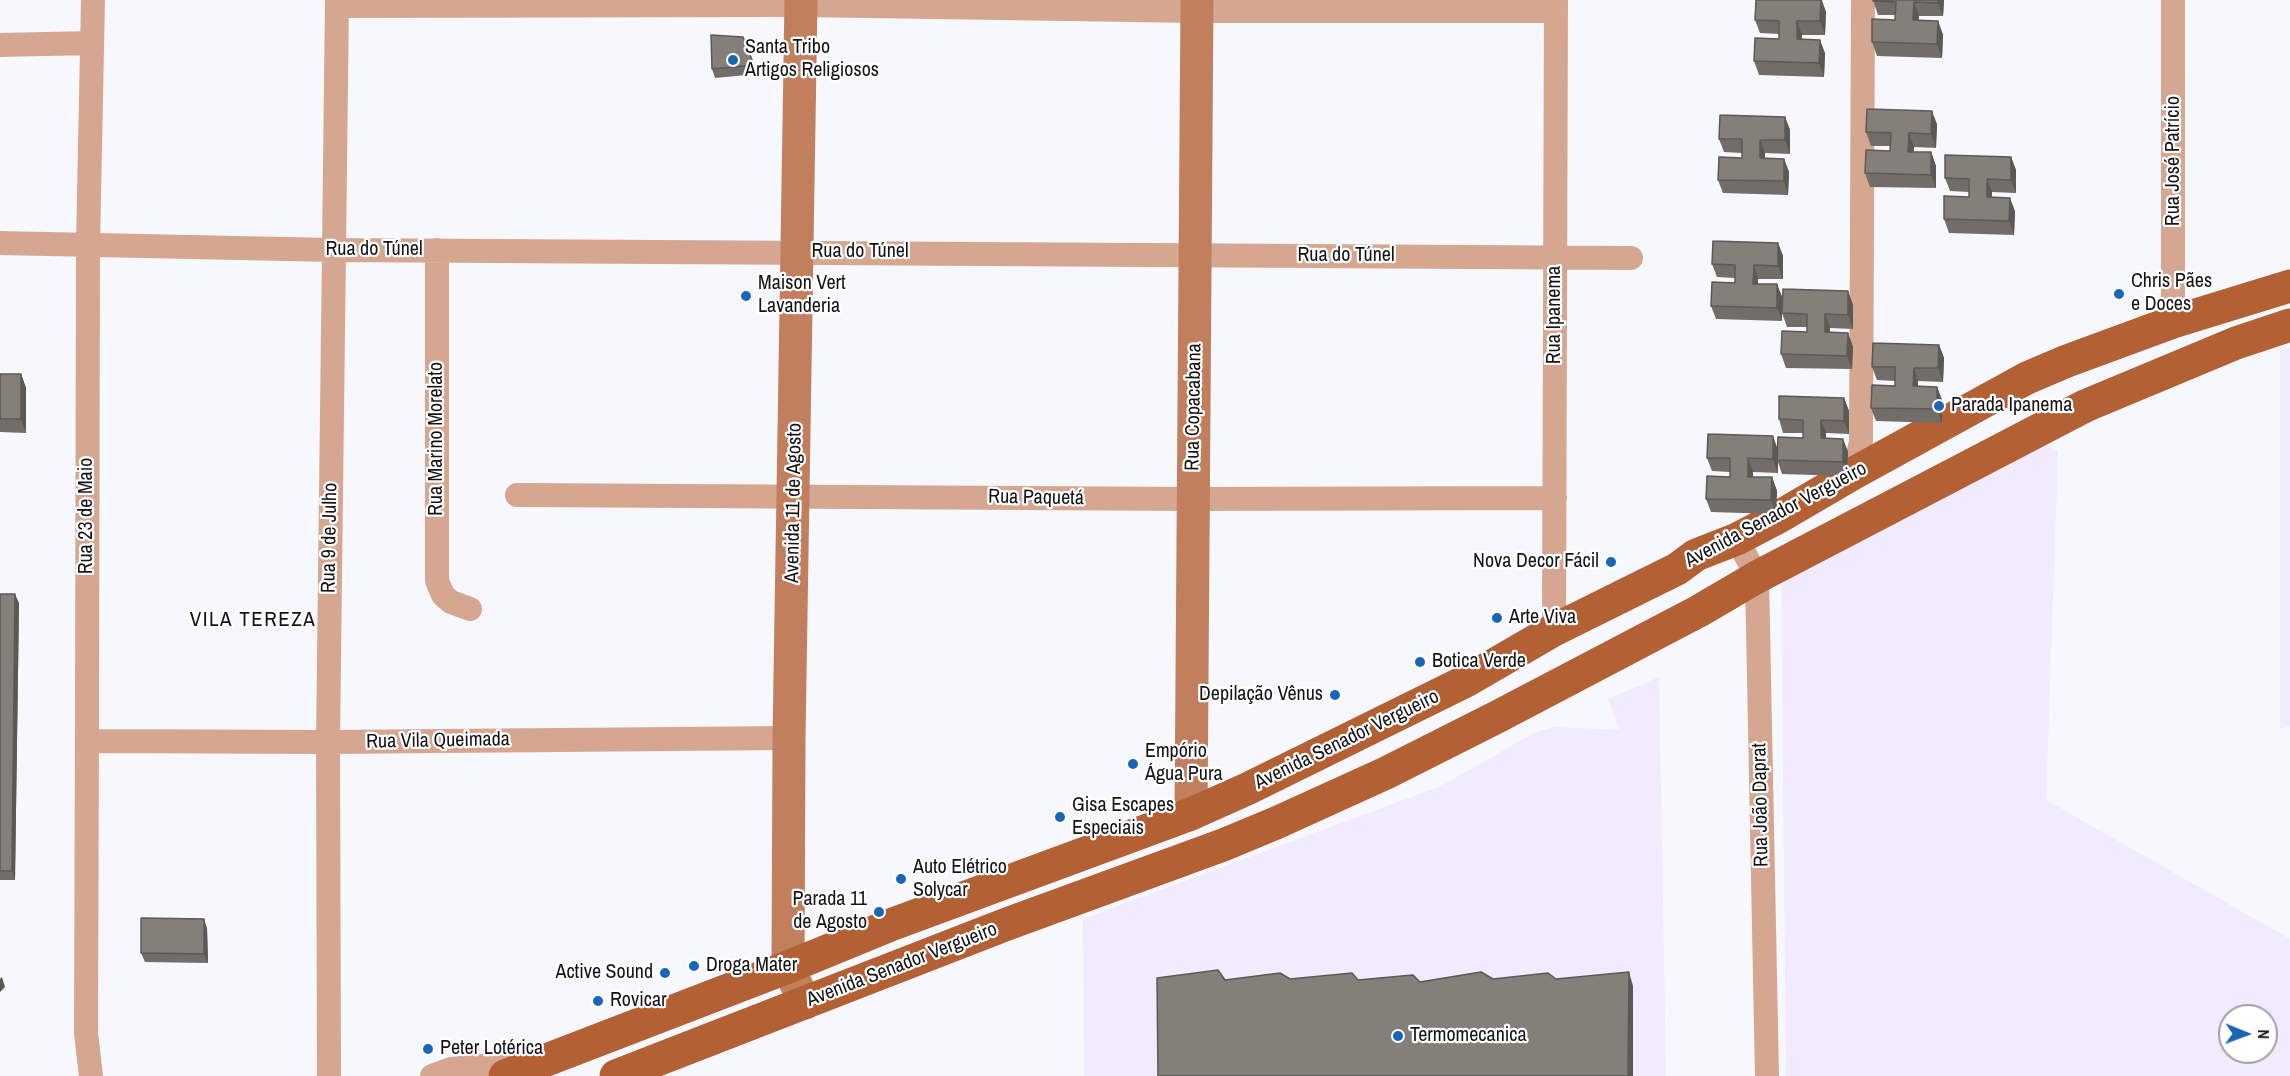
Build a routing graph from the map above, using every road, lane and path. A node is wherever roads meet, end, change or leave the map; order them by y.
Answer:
1 (93, 0) edge
2 (1863, 0) edge
3 (2173, 0) edge
4 (801, 2) edge
5 (337, 3) edge
6 (1556, 5) edge
7 (1197, 6) edge
8 (92, 44) junction
9 (0, 45) edge
10 (0, 243) edge
11 (88, 245) junction
12 (333, 250) junction
13 (437, 250) junction
14 (798, 252) junction
15 (1196, 255) junction
16 (1555, 258) junction
17 (1631, 258) dead end
18 (2290, 286) edge
19 (2173, 322) junction
20 (2290, 325) edge
21 (1854, 473) junction
22 (517, 495) dead end
23 (794, 495) junction
24 (1554, 498) junction
25 (1193, 499) junction
26 (1737, 539) junction
27 (1757, 577) junction
28 (470, 609) dead end
29 (1554, 630) junction
30 (789, 738) junction
31 (87, 741) junction
32 (328, 742) junction
33 (1191, 814) junction
34 (788, 967) junction
35 (805, 1003) junction
36 (86, 1033) junction
37 (516, 1072) edge
38 (75, 1076) edge
39 (91, 1076) edge
40 (328, 1076) edge
41 (432, 1076) edge
42 (616, 1076) edge
43 (1767, 1076) edge

1 - 8 street, Rua 23 de Maio
2 - 21 street
3 - 19 street, Rua José Patrício
4 - 5 street
4 - 7 street
4 - 14 street, Avenida 11 de Agosto
5 - 12 street, Rua 9 de Julho
6 - 7 street
6 - 16 street, Rua Ipanema
7 - 15 street, Rua Copacabana
8 - 9 street
8 - 11 street, Rua 23 de Maio
10 - 11 street, Rua do Túnel
11 - 12 street, Rua do Túnel
11 - 31 street, Rua 23 de Maio
12 - 13 street, Rua do Túnel
12 - 32 street, Rua 9 de Julho
13 - 14 street, Rua do Túnel
13 - 28 street, Rua Marino Morelato
14 - 15 street, Rua do Túnel
14 - 23 street, Avenida 11 de Agosto
15 - 16 street, Rua do Túnel
15 - 25 street, Rua Copacabana
16 - 17 street, Rua do Túnel
16 - 24 street, Rua Ipanema
18 - 19 main road, Avenida Senador Vergueiro
19 - 21 main road, Avenida Senador Vergueiro
20 - 27 main road, Avenida Senador Vergueiro
21 - 26 main road, Avenida Senador Vergueiro
22 - 23 street, Rua Paquetá
23 - 25 street, Rua Paquetá
23 - 30 street, Avenida 11 de Agosto
24 - 25 street, Rua Paquetá
24 - 29 street, Rua Ipanema
25 - 33 street, Rua Copacabana
26 - 27 street, Rua João Daprat
26 - 29 main road, Avenida Senador Vergueiro
27 - 35 main road, Avenida Senador Vergueiro
27 - 43 street, Rua João Daprat
29 - 33 main road, Avenida Senador Vergueiro
30 - 32 street, Rua Vila Queimada
30 - 34 street, Avenida 11 de Agosto
31 - 32 street, Rua Vila Queimada
31 - 36 street, Rua 23 de Maio
32 - 40 street, Rua 9 de Julho
33 - 34 main road, Avenida Senador Vergueiro
34 - 35 street, Avenida 11 de Agosto
34 - 37 main road, Avenida Senador Vergueiro
35 - 42 main road, Avenida Senador Vergueiro
36 - 38 street, Rua 23 de Maio
36 - 39 street, Rua 23 de Maio
37 - 41 street

